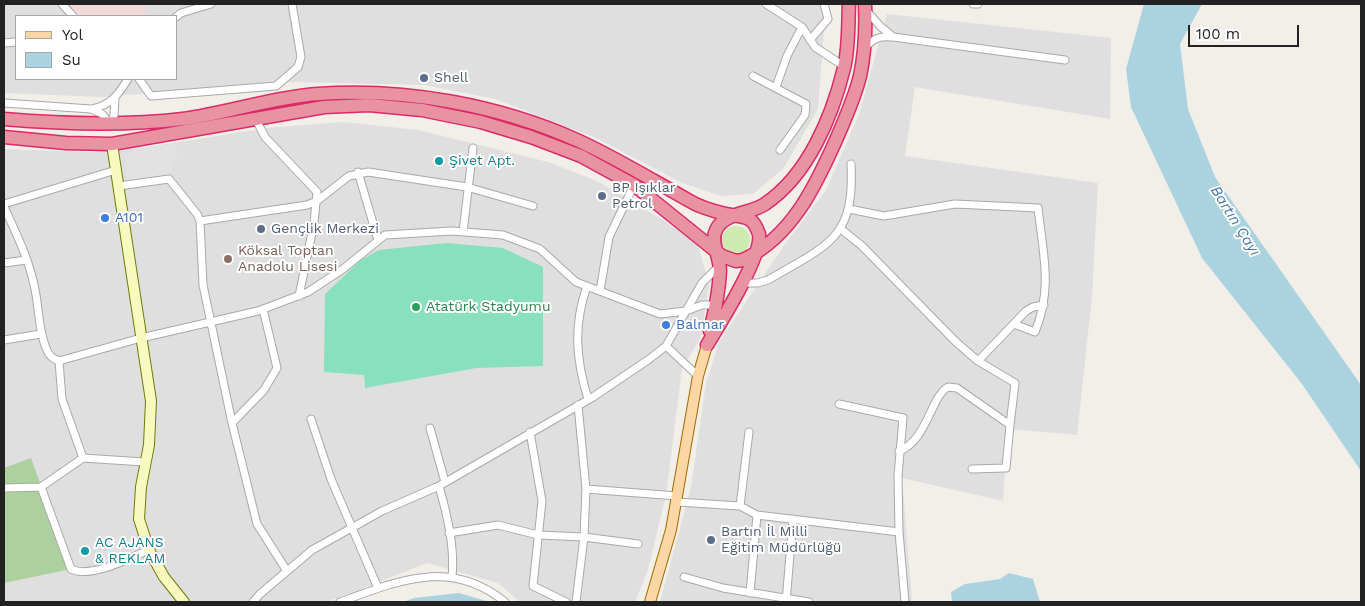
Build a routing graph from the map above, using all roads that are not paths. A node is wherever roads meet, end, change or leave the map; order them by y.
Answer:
1 (62, 4) edge
2 (211, 4) edge
3 (292, 4) edge
4 (766, 4) edge
5 (824, 4) edge
6 (849, 4) edge
7 (973, 4) edge
8 (978, 4) edge
9 (865, 6) edge
10 (72, 15) edge
11 (178, 15) edge
12 (802, 27) junction
13 (893, 37) junction
14 (810, 40) junction
15 (864, 50) junction
16 (1065, 60) dead end
17 (845, 67) junction
18 (753, 76) dead end
19 (127, 80) edge
20 (140, 80) edge
21 (776, 87) junction
22 (115, 100) junction
23 (4, 103) edge
24 (91, 109) junction
25 (255, 118) junction
26 (4, 119) edge
27 (110, 122) junction
28 (4, 136) edge
29 (112, 144) junction
30 (473, 148) dead end
31 (780, 150) dead end
32 (850, 164) dead end
33 (116, 170) junction
34 (358, 172) junction
35 (634, 185) junction
36 (119, 186) junction
37 (467, 187) junction
38 (317, 201) junction
39 (4, 205) edge
40 (533, 206) dead end
41 (849, 209) junction
42 (734, 216) junction
43 (200, 221) junction
44 (841, 229) junction
45 (462, 232) junction
46 (378, 240) junction
47 (717, 251) junction
48 (755, 252) junction
49 (27, 260) junction
50 (4, 263) edge
51 (724, 263) junction
52 (743, 283) junction
53 (587, 286) junction
54 (600, 291) junction
55 (299, 296) junction
56 (1044, 305) junction
57 (263, 309) junction
58 (715, 310) junction
59 (686, 311) junction
60 (211, 322) junction
61 (1014, 324) junction
62 (41, 334) junction
63 (141, 338) junction
64 (4, 340) edge
65 (707, 345) joint
66 (666, 346) junction
67 (59, 361) junction
68 (978, 361) junction
69 (698, 376) junction
70 (588, 399) junction
71 (838, 404) dead end
72 (578, 405) junction
73 (310, 419) dead end
74 (232, 423) junction
75 (1010, 425) junction
76 (430, 428) dead end
77 (530, 432) junction
78 (748, 432) dead end
79 (899, 451) junction
80 (83, 458) junction
81 (144, 462) junction
82 (972, 469) dead end
83 (442, 484) junction
84 (41, 487) junction
85 (4, 488) edge
86 (586, 489) junction
87 (677, 499) junction
88 (740, 506) junction
89 (757, 515) junction
90 (793, 519) junction
91 (352, 528) junction
92 (899, 532) junction
93 (449, 533) junction
94 (538, 535) junction
95 (584, 537) junction
96 (638, 544) dead end
97 (149, 550) junction
98 (287, 571) junction
99 (452, 577) junction
100 (684, 577) dead end
101 (378, 588) junction
102 (750, 593) junction
103 (786, 600) edge
104 (184, 602) edge
105 (253, 602) edge
106 (340, 602) edge
107 (505, 602) edge
108 (566, 602) edge
109 (576, 602) edge
110 (650, 602) edge
111 (809, 602) edge
112 (905, 602) edge

1 - 10 street
2 - 11 street
3 - 20 street
4 - 12 street
5 - 14 street
6 - 17 highway
7 - 8 street
9 - 13 street
9 - 15 highway
12 - 14 street
12 - 21 street
13 - 15 street
13 - 16 street
14 - 17 street
15 - 48 highway
17 - 42 highway
18 - 21 street
19 - 22 street
21 - 31 street
22 - 24 street
22 - 27 street
23 - 24 street
24 - 27 street
25 - 29 highway
25 - 35 highway
25 - 38 street
26 - 27 highway
27 - 29 highway
27 - 42 highway
28 - 29 highway
29 - 33 main road
30 - 37 street
32 - 41 street
33 - 36 main road
33 - 39 street
34 - 37 street
34 - 38 street
34 - 46 street
35 - 47 highway
35 - 54 street
36 - 43 street
36 - 63 main road
37 - 40 street
37 - 45 street
38 - 43 street
38 - 55 street
39 - 49 street
41 - 44 street
41 - 56 street
42 - 47 highway
42 - 48 highway
43 - 60 street
44 - 52 street
44 - 68 street
45 - 46 street
45 - 53 street
46 - 55 street
47 - 51 highway
48 - 51 highway
48 - 52 highway
49 - 50 street
49 - 62 street
51 - 58 highway
51 - 59 street
52 - 58 highway
53 - 54 street
53 - 70 street
54 - 59 street
55 - 57 street
56 - 61 street
56 - 61 street
57 - 60 street
57 - 74 street
58 - 59 street
58 - 65 highway
59 - 66 street
60 - 63 street
60 - 74 street
61 - 68 street
62 - 64 street
62 - 67 street
63 - 67 street
63 - 81 main road
65 - 69 main road
66 - 69 street
66 - 70 street
67 - 80 street
68 - 75 street
69 - 87 main road
70 - 72 street
71 - 79 street
72 - 77 street
72 - 86 street
73 - 91 street
74 - 98 street
75 - 79 street
75 - 82 street
76 - 83 street
77 - 83 street
77 - 94 street
78 - 88 street
79 - 92 street
80 - 81 street
80 - 84 street
81 - 97 main road
83 - 91 street
83 - 93 street
84 - 85 street
84 - 97 street
86 - 87 street
86 - 95 street
87 - 88 street
87 - 110 main road
88 - 89 street
89 - 90 street
89 - 102 street
90 - 92 street
90 - 103 street
91 - 98 street
91 - 101 street
92 - 112 street
93 - 94 street
93 - 99 street
94 - 95 street
94 - 108 street
95 - 96 street
95 - 109 street
97 - 104 main road
98 - 105 street
99 - 101 street
99 - 107 street
100 - 102 street
101 - 106 street
102 - 103 street
103 - 111 street

